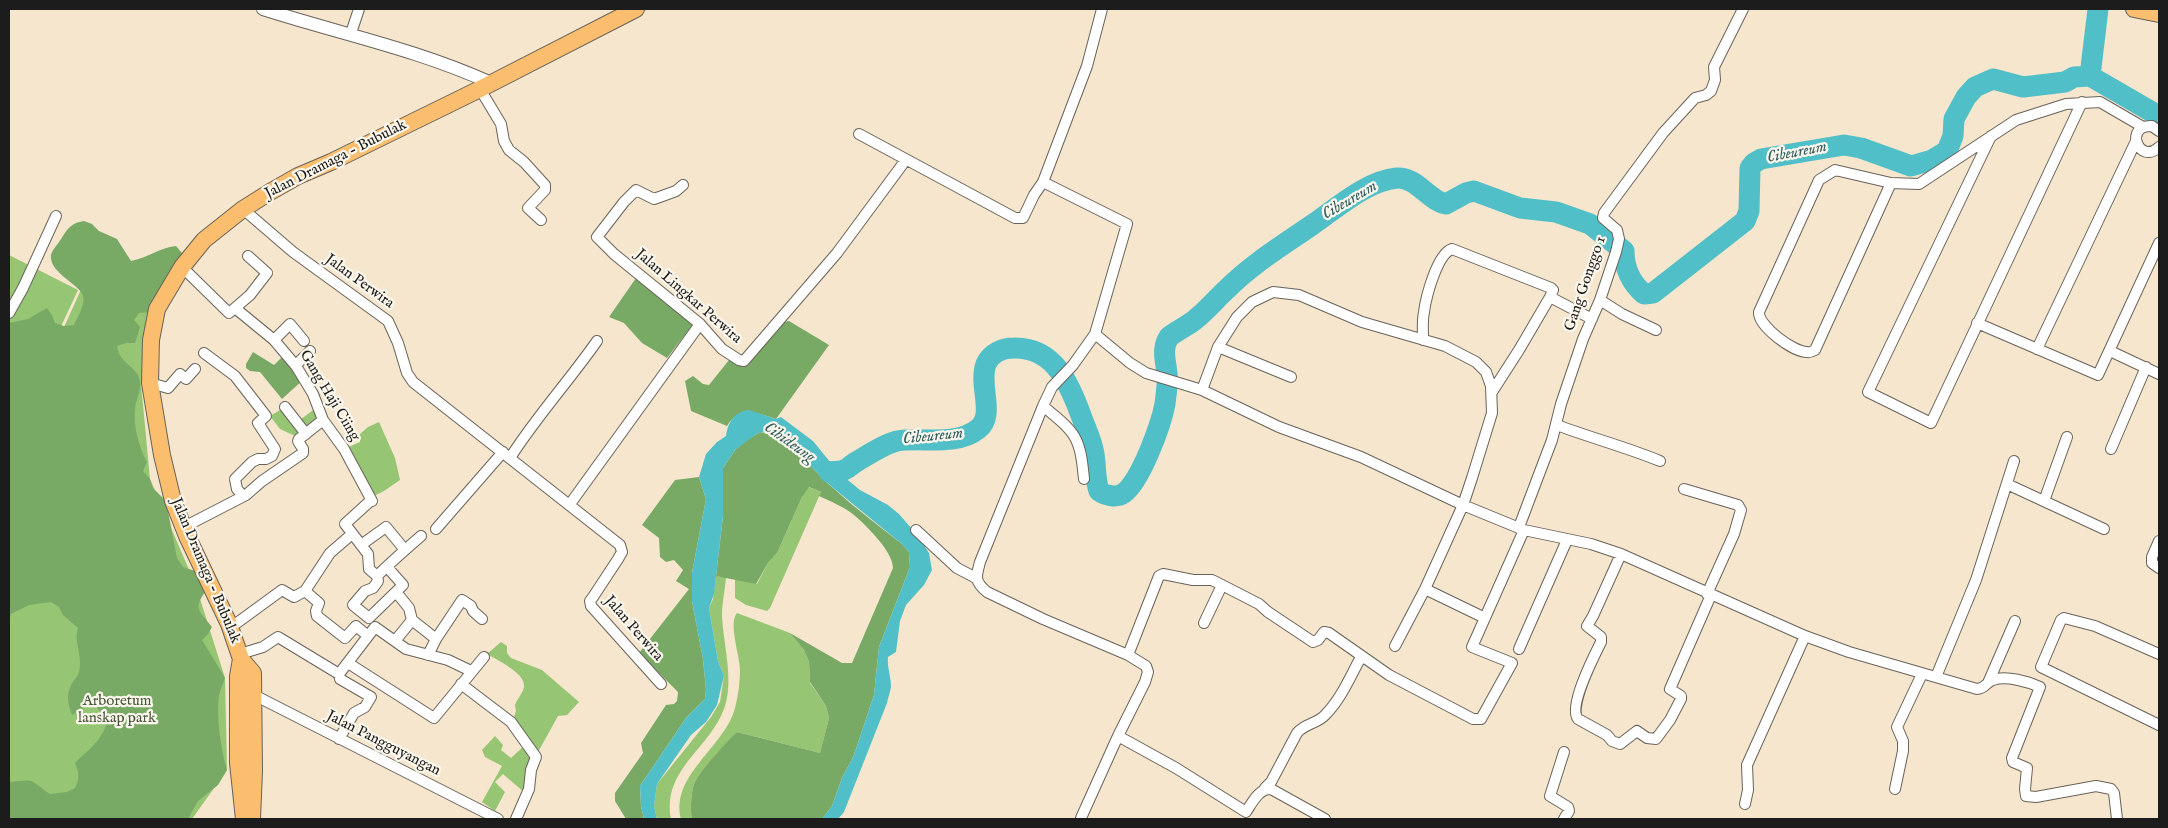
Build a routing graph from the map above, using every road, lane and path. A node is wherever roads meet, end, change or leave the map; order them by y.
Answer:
1 (268, 9) edge
2 (360, 9) edge
3 (636, 9) edge
4 (1102, 9) edge
5 (1743, 9) edge
6 (2134, 9) edge
7 (2159, 14) edge
8 (350, 33) junction
9 (485, 86) junction
10 (2082, 102) junction
11 (2158, 125) edge
12 (2140, 127) junction
13 (859, 134) dead end
14 (1992, 134) junction
15 (2137, 143) junction
16 (2159, 147) edge
17 (905, 161) junction
18 (1042, 182) junction
19 (1891, 183) junction
20 (683, 186) dead end
21 (243, 209) junction
22 (56, 216) dead end
23 (541, 220) dead end
24 (2159, 244) edge
25 (248, 256) dead end
26 (182, 267) junction
27 (1550, 296) junction
28 (1600, 300) junction
29 (235, 308) junction
30 (9, 313) edge
31 (1592, 319) junction
32 (700, 324) junction
33 (1976, 324) junction
34 (1656, 330) dead end
35 (1095, 334) junction
36 (274, 340) junction
37 (1423, 340) junction
38 (597, 341) dead end
39 (304, 342) dead end
40 (1218, 347) junction
41 (2037, 349) junction
42 (310, 351) dead end
43 (2110, 351) junction
44 (204, 353) dead end
45 (296, 365) junction
46 (2146, 367) junction
47 (195, 370) dead end
48 (2159, 374) edge
49 (1290, 377) dead end
50 (150, 383) junction
51 (1202, 390) junction
52 (1492, 392) junction
53 (1043, 406) junction
54 (285, 407) dead end
55 (323, 420) junction
56 (1557, 425) junction
57 (306, 434) junction
58 (2067, 437) dead end
59 (2111, 449) dead end
60 (506, 455) junction
61 (1660, 461) dead end
62 (2014, 461) dead end
63 (1084, 479) dead end
64 (2007, 484) junction
65 (1684, 489) dead end
66 (243, 496) junction
67 (2044, 501) junction
68 (570, 504) junction
69 (1463, 505) junction
70 (184, 527) junction
71 (1521, 528) junction
72 (436, 529) dead end
73 (2104, 529) dead end
74 (916, 530) dead end
75 (352, 534) junction
76 (421, 536) dead end
77 (1567, 540) junction
78 (2159, 541) edge
79 (361, 545) junction
80 (405, 550) junction
81 (1620, 554) junction
82 (387, 567) junction
83 (2159, 568) edge
84 (377, 576) junction
85 (976, 578) junction
86 (1222, 585) junction
87 (1425, 589) junction
88 (305, 590) junction
89 (396, 592) junction
90 (1709, 594) junction
91 (1485, 618) junction
92 (482, 619) dead end
93 (412, 620) junction
94 (2015, 621) dead end
95 (1204, 623) dead end
96 (230, 628) junction
97 (368, 636) junction
98 (1805, 636) junction
99 (436, 639) junction
100 (395, 641) junction
101 (1395, 646) dead end
102 (1519, 649) dead end
103 (2159, 654) edge
104 (428, 655) junction
105 (1128, 655) junction
106 (240, 657) junction
107 (484, 657) dead end
108 (1361, 657) junction
109 (348, 663) junction
110 (471, 672) junction
111 (339, 674) junction
112 (1922, 674) junction
113 (1936, 677) junction
114 (1988, 682) junction
115 (461, 684) junction
116 (661, 684) dead end
117 (254, 695) junction
118 (2159, 725) edge
119 (1118, 736) junction
120 (339, 739) junction
121 (1564, 752) dead end
122 (1265, 788) junction
123 (1895, 789) dead end
124 (1745, 804) dead end
125 (1081, 818) edge
126 (244, 819) edge
127 (252, 819) edge
128 (498, 819) edge
129 (516, 819) edge
130 (1325, 819) edge
131 (1564, 819) edge
132 (2117, 819) edge

1 - 8 street
2 - 8 street
3 - 9 main road, Jalan Dramaga - Bubulak
4 - 18 street
5 - 28 street, Gang Gonggo 1
6 - 7 main road
8 - 9 street
9 - 21 main road, Jalan Dramaga - Bubulak
9 - 23 street
10 - 12 street
10 - 14 street
10 - 33 street
11 - 12 street
12 - 15 street
13 - 17 street
14 - 19 street
14 - 33 street
15 - 16 street
15 - 41 street
17 - 18 street
17 - 32 street, Jalan Lingkar Perwira
18 - 35 street
19 - 19 street
20 - 32 street, Jalan Lingkar Perwira
21 - 26 main road, Jalan Dramaga - Bubulak
21 - 60 street, Jalan Perwira
22 - 30 street
24 - 43 street
25 - 29 street
26 - 29 street, Gang Haji Ciing
26 - 50 main road, Jalan Dramaga - Bubulak
27 - 31 street
27 - 37 street
27 - 52 street
28 - 31 street, Gang Gonggo 1
28 - 34 street
29 - 36 street, Gang Haji Ciing
31 - 56 street, Gang Gonggo 1
32 - 68 street
33 - 41 street
35 - 51 street
35 - 53 street
36 - 39 street
36 - 45 street, Gang Haji Ciing
37 - 40 street
37 - 52 street
38 - 60 street
40 - 49 street
40 - 51 street
41 - 43 street
42 - 45 street
43 - 46 street
44 - 66 street
45 - 55 street, Gang Haji Ciing
46 - 48 street
46 - 59 street
47 - 50 street
50 - 70 main road, Jalan Dramaga - Bubulak
51 - 69 street
52 - 69 street
53 - 63 street
53 - 85 street
54 - 57 street
55 - 57 street
55 - 75 street, Gang Haji Ciing
56 - 61 street
56 - 71 street, Gang Gonggo 1
57 - 66 street
58 - 67 street
60 - 68 street, Jalan Perwira
60 - 72 street
62 - 64 street
64 - 67 street
64 - 113 street
65 - 90 street
66 - 70 street
67 - 73 street
68 - 116 street, Jalan Perwira
69 - 71 street
69 - 87 street
70 - 96 main road, Jalan Dramaga - Bubulak
71 - 77 street
71 - 91 street, Gang Gonggo 1
74 - 85 street
75 - 79 street
75 - 88 street
76 - 80 street
77 - 81 street
77 - 102 street
78 - 83 street
79 - 80 street
79 - 84 street
80 - 82 street
81 - 90 street
81 - 90 street
82 - 84 street
82 - 89 street
84 - 89 street
85 - 105 street
86 - 95 street
86 - 105 street
86 - 108 street
87 - 91 street
87 - 101 street
88 - 96 street
88 - 97 street
89 - 93 street
90 - 98 street
91 - 108 street, Gang Gonggo 1
92 - 99 street
93 - 99 street
93 - 100 street
94 - 114 street
96 - 106 main road, Jalan Dramaga - Bubulak
97 - 100 street
97 - 109 street
98 - 112 street
98 - 124 street
99 - 104 street
100 - 104 street
103 - 118 street
104 - 110 street
105 - 119 street
106 - 111 street
106 - 117 main road, Jalan Dramaga - Bubulak
106 - 126 main road
107 - 110 street
108 - 122 street
109 - 111 street
109 - 115 street
110 - 115 street
111 - 120 street
112 - 113 street
112 - 123 street
113 - 114 street
114 - 132 street
115 - 129 street
117 - 120 street, Jalan Pangguyangan
117 - 127 main road, Jalan Dramaga - Bubulak
119 - 122 street
119 - 125 street
120 - 128 street, Jalan Pangguyangan
121 - 131 street
122 - 130 street

